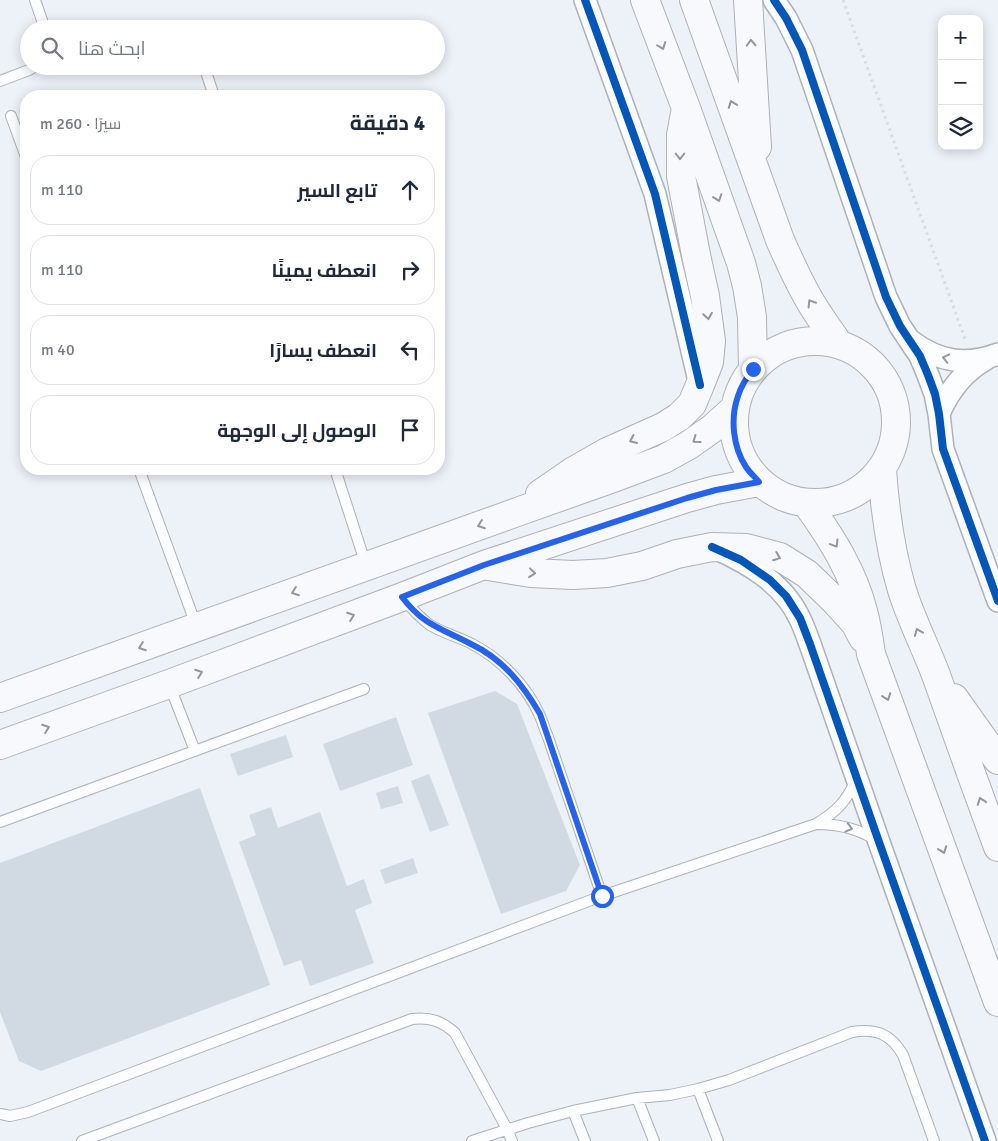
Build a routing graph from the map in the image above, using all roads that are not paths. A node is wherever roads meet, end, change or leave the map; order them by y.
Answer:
1 (35, 0) edge
2 (585, 0) edge
3 (645, 0) edge
4 (694, 0) edge
5 (748, 0) edge
6 (774, 0) edge
7 (42, 20) edge
8 (20, 73) edge
9 (207, 75) edge
10 (0, 81) edge
11 (212, 90) edge
12 (686, 108) junction
13 (12, 116) dead end
14 (20, 139) edge
15 (759, 179) junction
16 (910, 340) junction
17 (838, 343) junction
18 (986, 358) edge
19 (753, 369) junction
20 (700, 385) junction
21 (734, 410) junction
22 (939, 414) junction
23 (882, 470) junction
24 (141, 475) edge
25 (336, 475) edge
26 (759, 482) junction
27 (807, 504) junction
28 (520, 511) junction
29 (712, 547) junction
30 (484, 565) junction
31 (366, 566) junction
32 (402, 597) junction
33 (998, 601) edge
34 (197, 628) junction
35 (871, 654) junction
36 (934, 672) junction
37 (168, 684) junction
38 (364, 689) dead end
39 (0, 698) edge
40 (0, 744) edge
41 (194, 751) junction
42 (998, 760) edge
43 (857, 779) junction
44 (0, 822) edge
45 (816, 824) junction
46 (879, 842) junction
47 (998, 847) edge
48 (602, 896) junction
49 (998, 1002) edge
50 (698, 1089) junction
51 (637, 1098) junction
52 (573, 1111) junction
53 (0, 1114) edge
54 (507, 1130) junction
55 (82, 1141) edge
56 (472, 1141) edge
57 (512, 1141) edge
58 (585, 1141) edge
59 (654, 1141) edge
60 (718, 1141) edge
61 (934, 1141) edge
62 (985, 1141) edge

1 - 7 lane
2 - 20 street
3 -> 12 main road
15 -> 4 main road
15 -> 5 main road
6 - 16 street
8 - 10 lane
9 - 11 lane
12 -> 19 main road
12 -> 20 main road
13 - 14 lane
17 -> 15 main road
18 -> 16 street
16 - 22 street
17 - 19 main road
17 - 23 main road
18 - 22 street
19 - 21 main road
20 -> 28 main road
21 - 26 main road
21 -> 28 main road
22 - 33 street
23 - 27 main road
36 -> 23 main road
24 - 34 lane
25 - 31 lane
26 - 27 main road
26 - 30 main road
27 -> 35 main road
28 -> 31 main road
30 -> 29 main road
29 -> 35 main road
29 - 43 street
30 - 32 main road
31 -> 34 main road
37 -> 32 main road
32 - 48 lane
34 -> 39 main road
35 -> 49 main road
36 - 42 main road
47 -> 36 main road
40 -> 37 main road
37 - 41 lane
38 - 41 lane
41 - 44 lane
43 - 45 lane
43 - 46 street
45 -> 46 lane
45 - 48 lane
46 - 62 street
48 - 53 lane
50 - 51 lane
50 - 60 lane
50 - 61 lane
51 - 52 lane
51 - 59 lane
52 - 54 lane
52 - 58 lane
54 - 55 lane
54 - 56 lane
54 - 57 lane

